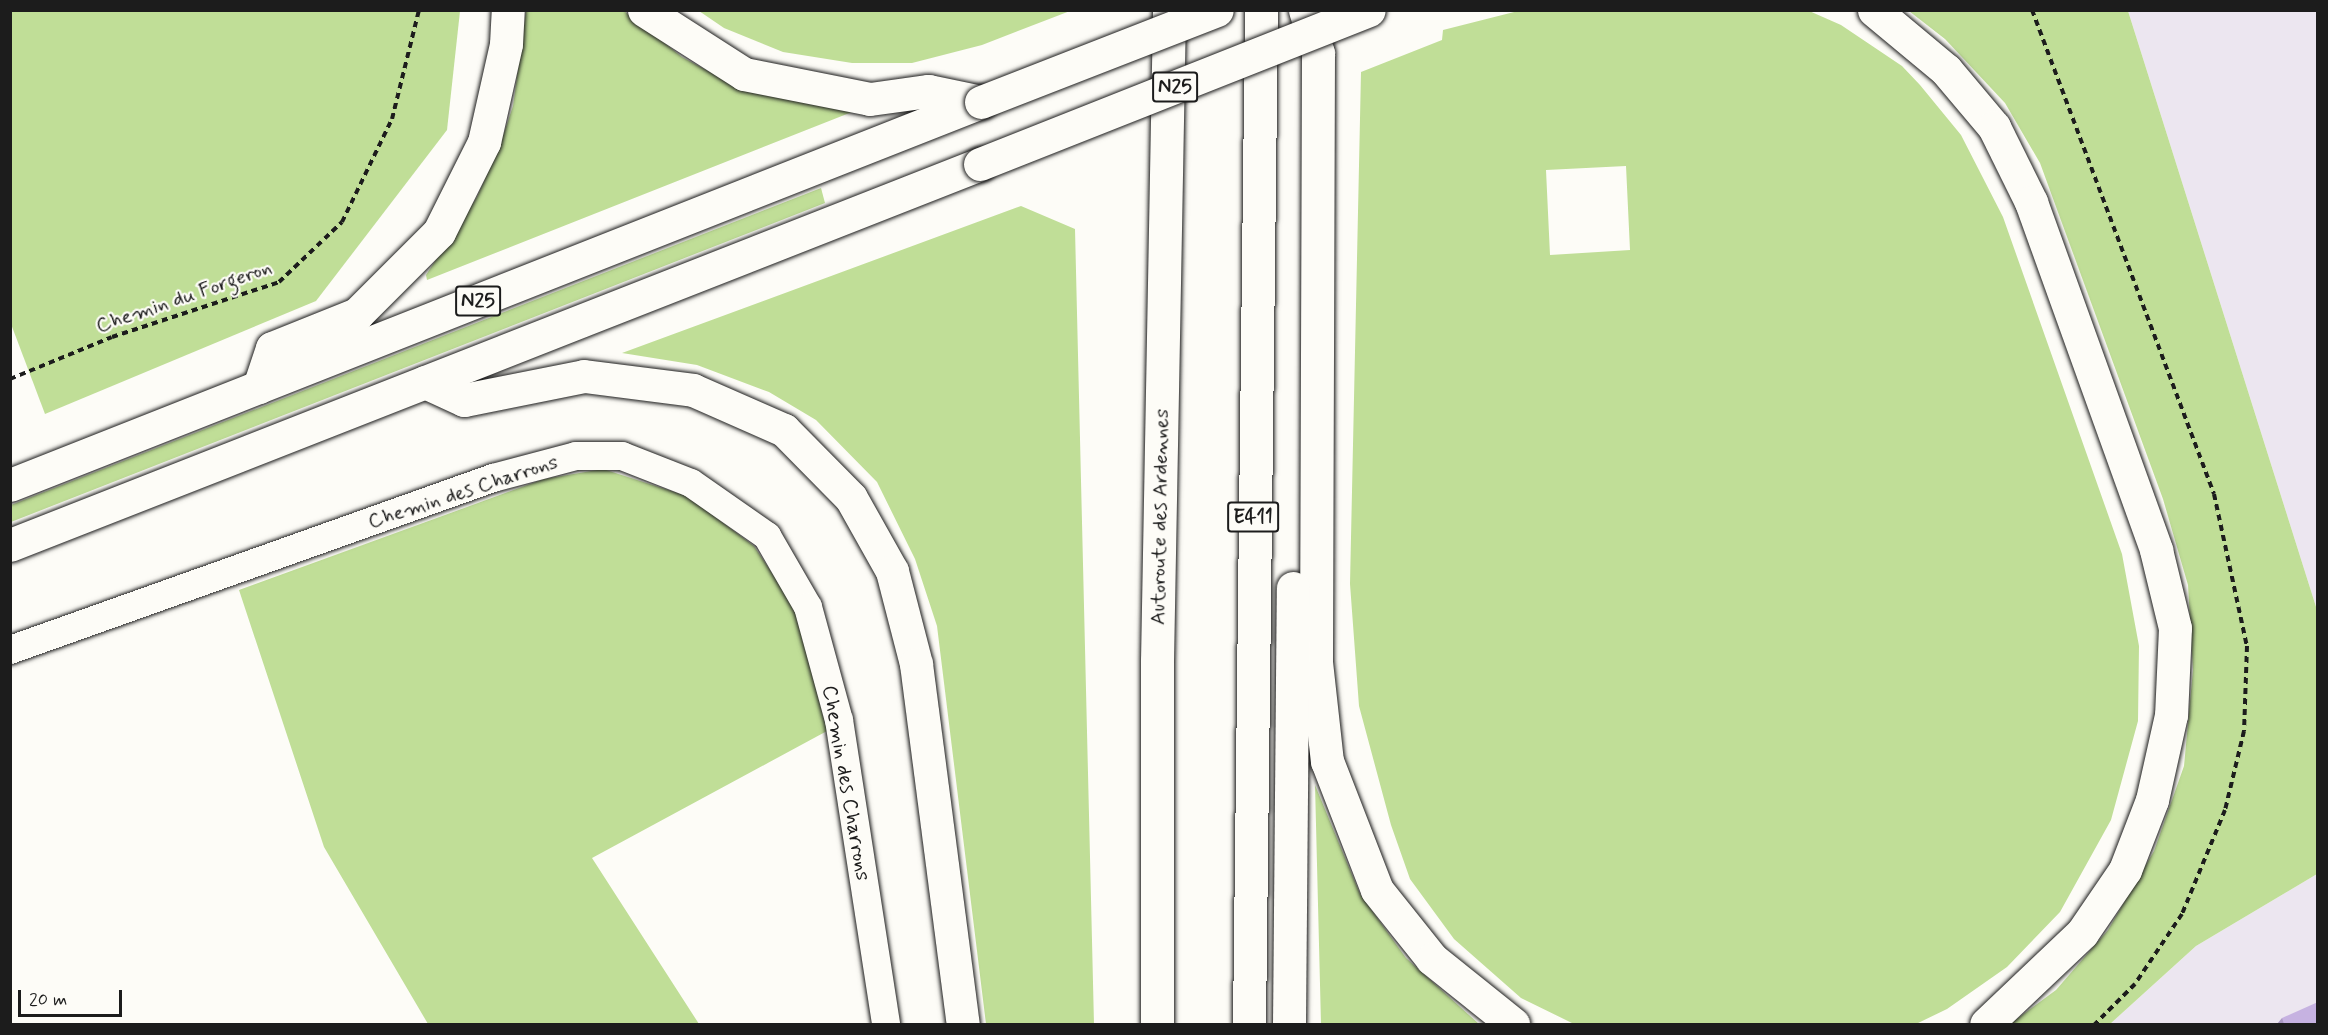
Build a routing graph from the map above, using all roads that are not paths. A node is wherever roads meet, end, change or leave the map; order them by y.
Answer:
1 (508, 10) edge
2 (644, 10) edge
3 (1169, 10) edge
4 (1217, 10) edge
5 (1261, 10) edge
6 (1300, 10) edge
7 (1305, 10) edge
8 (1369, 10) edge
9 (1874, 10) edge
10 (981, 102) junction
11 (425, 382) junction
12 (260, 387) junction
13 (10, 485) edge
14 (10, 545) edge
15 (10, 650) edge
16 (886, 1024) edge
17 (963, 1024) edge
18 (1157, 1024) edge
19 (1249, 1024) edge
20 (1288, 1024) edge
21 (1513, 1024) edge
22 (1986, 1024) edge

1 - 12 highway
2 - 10 highway
3 - 18 highway, Autoroute des Ardennes
4 - 10 highway, N25, bridge
5 - 19 highway, E411
6 - 20 highway
7 - 21 highway
8 - 11 highway, N25, bridge
9 - 22 highway
10 - 12 highway, N25
11 - 14 highway, N25
11 - 17 highway
12 - 13 highway, N25
15 - 16 street, Chemin des Charrons

